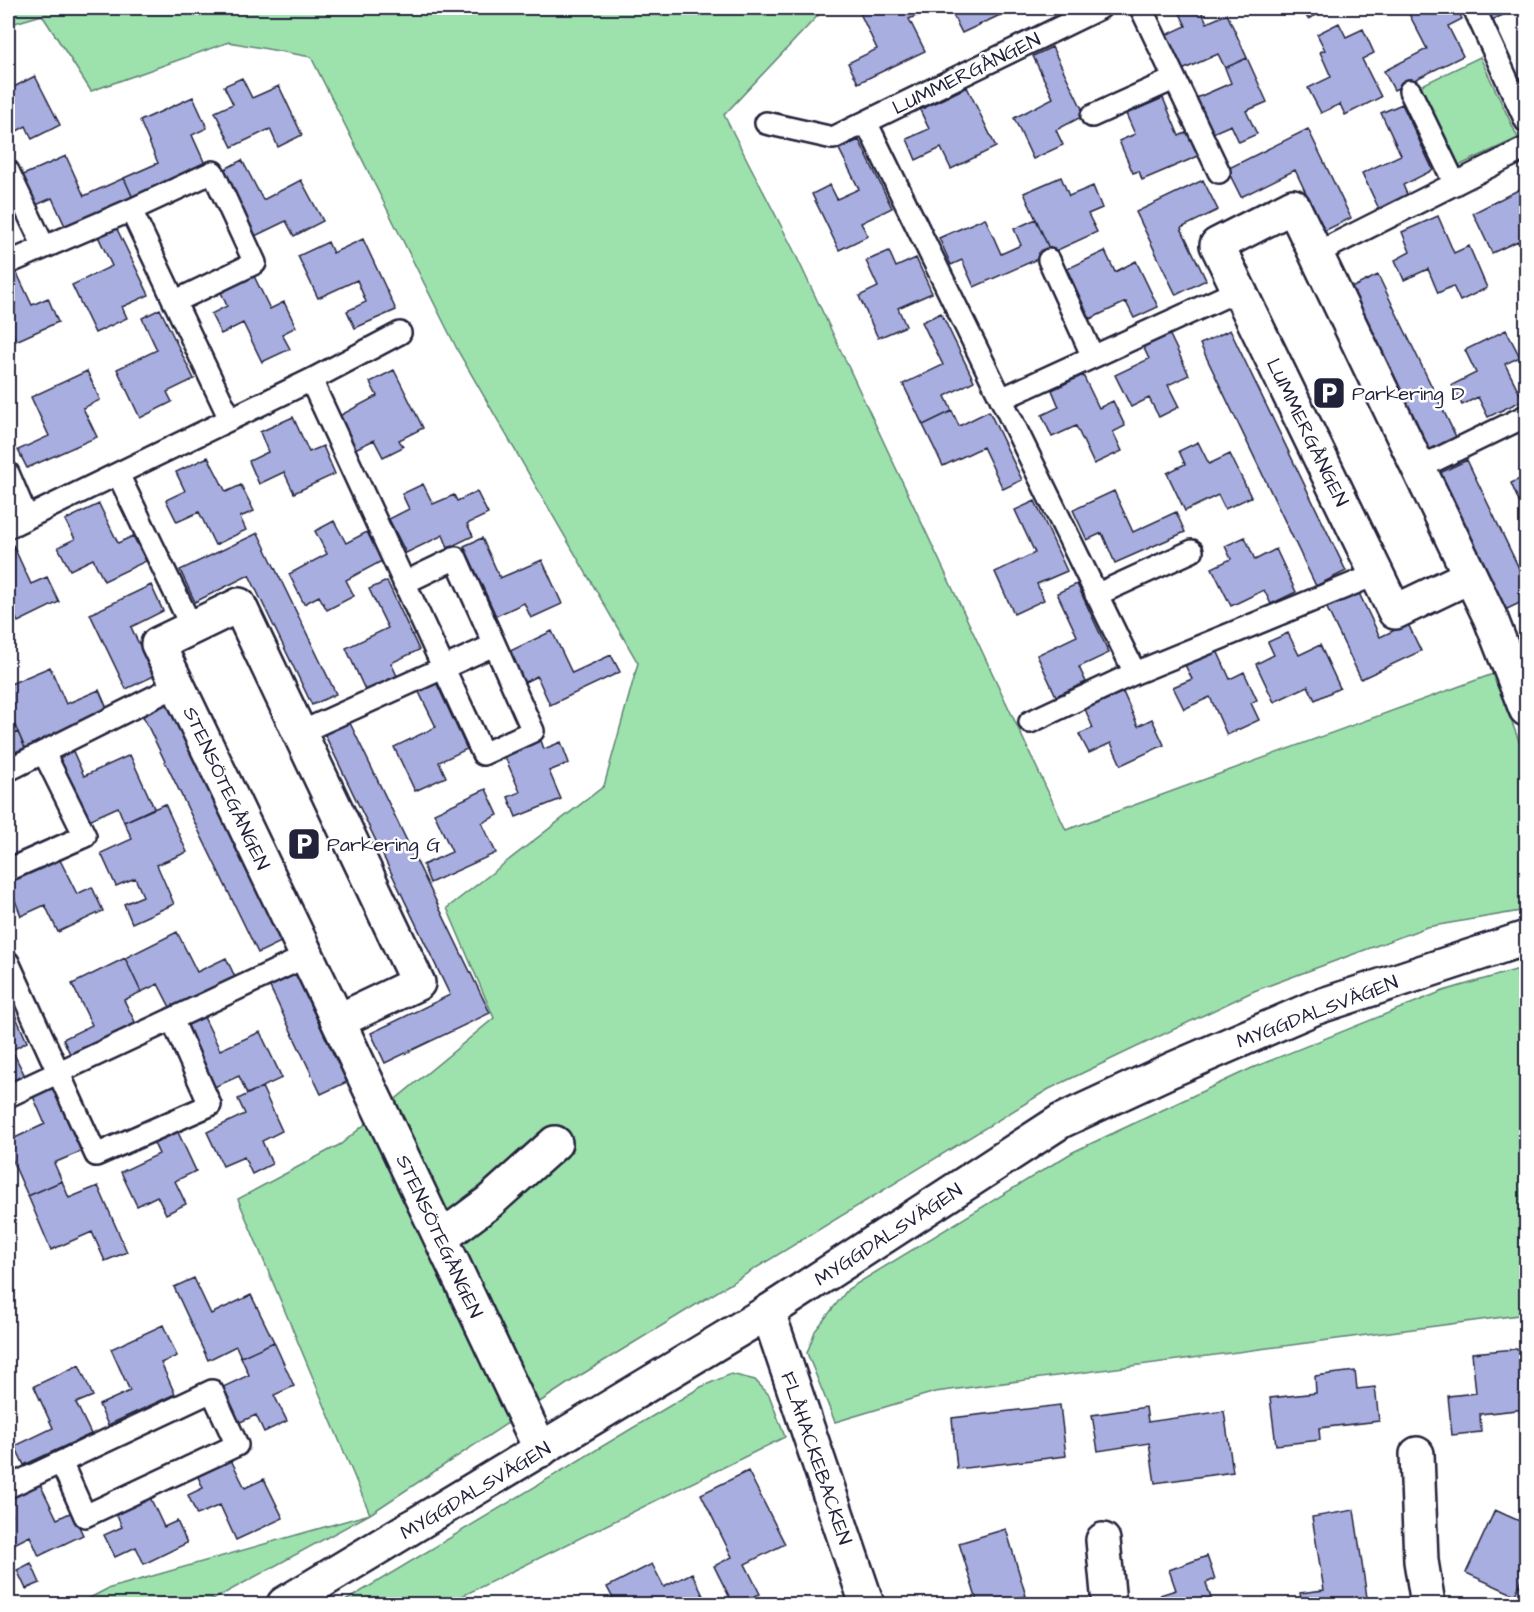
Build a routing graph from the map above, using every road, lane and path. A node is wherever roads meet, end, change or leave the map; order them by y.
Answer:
1 (1100, 8) edge
2 (1141, 8) edge
3 (1474, 8) edge
4 (1174, 79) junction
5 (1410, 91) dead end
6 (1092, 116) dead end
7 (1527, 121) edge
8 (866, 122) junction
9 (766, 123) dead end
10 (1527, 148) edge
11 (8, 171) edge
12 (1219, 172) dead end
13 (1455, 184) junction
14 (131, 210) junction
15 (44, 248) junction
16 (1315, 254) junction
17 (1049, 260) dead end
18 (8, 263) edge
19 (1239, 290) junction
20 (174, 302) junction
21 (400, 333) dead end
22 (1093, 357) junction
23 (311, 380) junction
24 (1001, 399) junction
25 (1527, 416) edge
26 (230, 419) junction
27 (1419, 468) junction
28 (8, 473) edge
29 (118, 474) junction
30 (27, 518) junction
31 (8, 527) edge
32 (1192, 552) dead end
33 (1377, 574) junction
34 (1470, 576) junction
35 (404, 583) junction
36 (1096, 595) junction
37 (192, 628) junction
38 (494, 645) junction
39 (443, 668) junction
40 (1135, 673) junction
41 (178, 685) junction
42 (1527, 710) edge
43 (1030, 722) dead end
44 (299, 733) junction
45 (44, 753) junction
46 (8, 770) edge
47 (8, 870) edge
48 (1527, 938) edge
49 (307, 956) junction
50 (8, 962) edge
51 (172, 1019) junction
52 (338, 1021) junction
53 (58, 1072) junction
54 (8, 1096) edge
55 (555, 1143) dead end
56 (441, 1238) junction
57 (768, 1312) junction
58 (541, 1450) junction
59 (1417, 1455) dead end
60 (61, 1462) junction
61 (8, 1487) edge
62 (1103, 1540) dead end
63 (866, 1604) edge
64 (284, 1605) edge
65 (1109, 1605) edge
66 (1428, 1605) edge

1 - 8 lane, LUMMERGÅNGEN
2 - 4 lane
3 - 7 lane
4 - 6 lane
4 - 12 lane
5 - 13 lane
8 - 9 lane, LUMMERGÅNGEN
8 - 24 lane
10 - 13 lane
11 - 15 lane
13 - 16 lane
14 - 15 lane
14 - 20 lane
14 - 20 lane
15 - 18 lane
16 - 19 street, LUMMERGÅNGEN
16 - 27 street, LUMMERGÅNGEN
17 - 22 lane
19 - 22 lane
19 - 33 street, LUMMERGÅNGEN
20 - 26 lane
21 - 23 lane
22 - 24 lane
23 - 26 lane
23 - 35 lane
24 - 36 lane
25 - 27 lane
26 - 29 lane
27 - 34 street, LUMMERGÅNGEN
28 - 30 lane
29 - 30 lane
29 - 37 lane
30 - 31 lane
32 - 36 lane
33 - 34 street, LUMMERGÅNGEN
33 - 40 lane
34 - 42 street, LUMMERGÅNGEN
35 - 38 lane
35 - 39 lane
36 - 40 lane
37 - 41 street, STENSÖTEGÅNGEN
37 - 44 street, STENSÖTEGÅNGEN
38 - 39 lane
38 - 39 lane
39 - 44 lane
40 - 43 lane
41 - 45 lane, STENSÖTEGÅNGEN
41 - 49 street, STENSÖTEGÅNGEN
44 - 52 street, STENSÖTEGÅNGEN
45 - 46 lane, STENSÖTEGÅNGEN
45 - 47 lane
48 - 57 street, MYGGDALSVÄGEN
49 - 51 lane
49 - 52 street, STENSÖTEGÅNGEN
50 - 53 lane
51 - 53 lane
51 - 53 lane
52 - 56 street, STENSÖTEGÅNGEN
53 - 54 lane
55 - 56 street
56 - 58 street, STENSÖTEGÅNGEN
57 - 58 street, MYGGDALSVÄGEN
57 - 63 street, FLÅHACKEBACKEN
58 - 64 street, MYGGDALSVÄGEN
59 - 66 street
60 - 60 lane
60 - 61 lane
62 - 65 street

